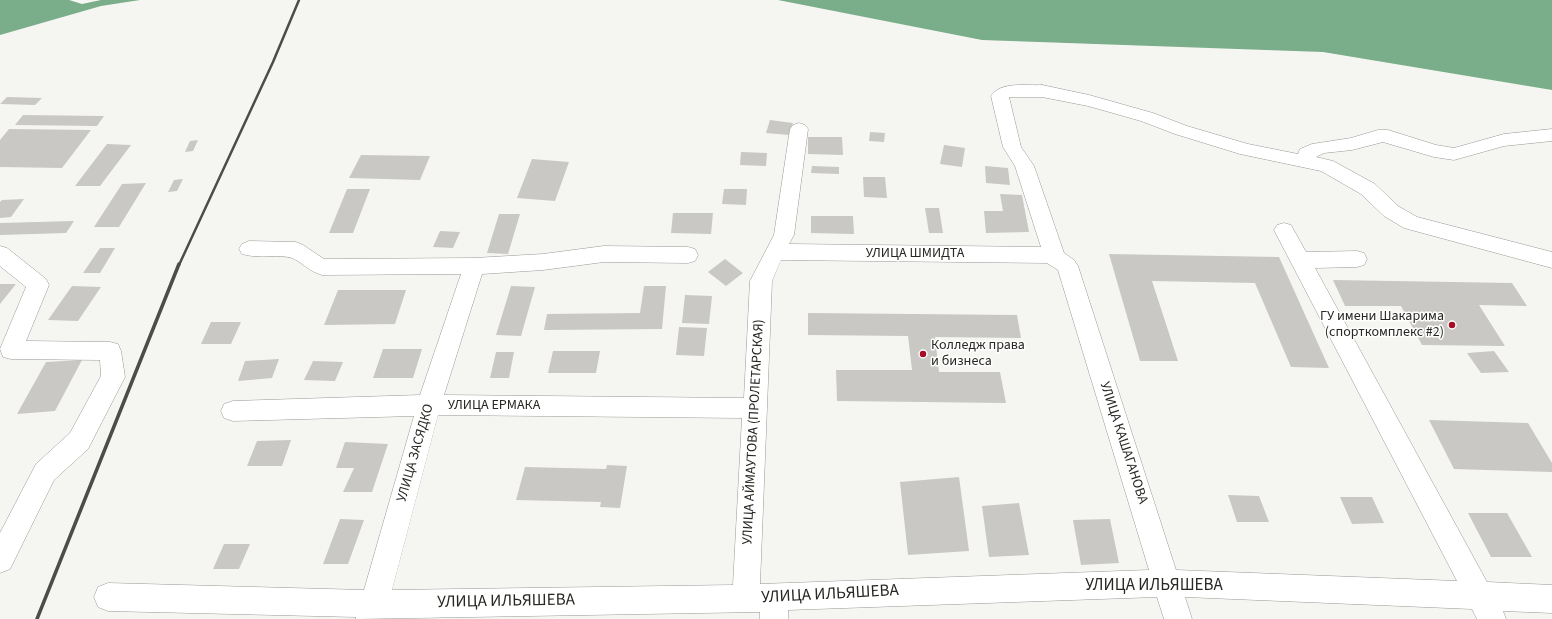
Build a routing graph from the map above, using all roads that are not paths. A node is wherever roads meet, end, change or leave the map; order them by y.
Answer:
1 (799, 129) dead end
2 (1552, 135) edge
3 (1307, 162) junction
4 (1284, 230) dead end
5 (249, 249) dead end
6 (0, 254) edge
7 (688, 255) dead end
8 (770, 258) junction
9 (1357, 259) dead end
10 (1300, 260) junction
11 (1552, 260) edge
12 (1061, 261) junction
13 (474, 266) junction
14 (429, 405) junction
15 (754, 408) junction
16 (234, 411) dead end
17 (0, 560) edge
18 (1167, 583) junction
19 (108, 597) dead end
20 (746, 599) junction
21 (1552, 599) edge
22 (774, 608) edge
23 (1487, 608) edge
24 (371, 611) edge
25 (1178, 619) edge

1 - 8 street, УЛИЦА АЙМАУТОВА (ПРОЛЕТАРСКАЯ)
2 - 3 street
3 - 11 street
3 - 12 street, УЛИЦА КАШАГАНОВА
4 - 10 street
5 - 13 street
6 - 17 street
7 - 13 street
8 - 12 street, УЛИЦА ШМИДТА
8 - 15 street, УЛИЦА АЙМАУТОВА (ПРОЛЕТАРСКАЯ)
9 - 10 street
10 - 23 street
12 - 18 street, УЛИЦА КАШАГАНОВА
13 - 14 street, УЛИЦА ЗАСЯДКО
14 - 15 street, УЛИЦА ЕРМАКА
14 - 16 street, УЛИЦА ЕРМАКА
14 - 24 street, УЛИЦА ЗАСЯДКО
15 - 20 street, УЛИЦА АЙМАУТОВА (ПРОЛЕТАРСКАЯ)
18 - 22 street, УЛИЦА ИЛЬЯШЕВА
18 - 23 street, УЛИЦА ИЛЬЯШЕВА
18 - 25 street, УЛИЦА КАШАГАНОВА
19 - 24 street, УЛИЦА ИЛЬЯШЕВА
20 - 22 street, УЛИЦА ИЛЬЯШЕВА
20 - 24 street, УЛИЦА ИЛЬЯШЕВА
21 - 23 street, УЛИЦА ИЛЬЯШЕВА

